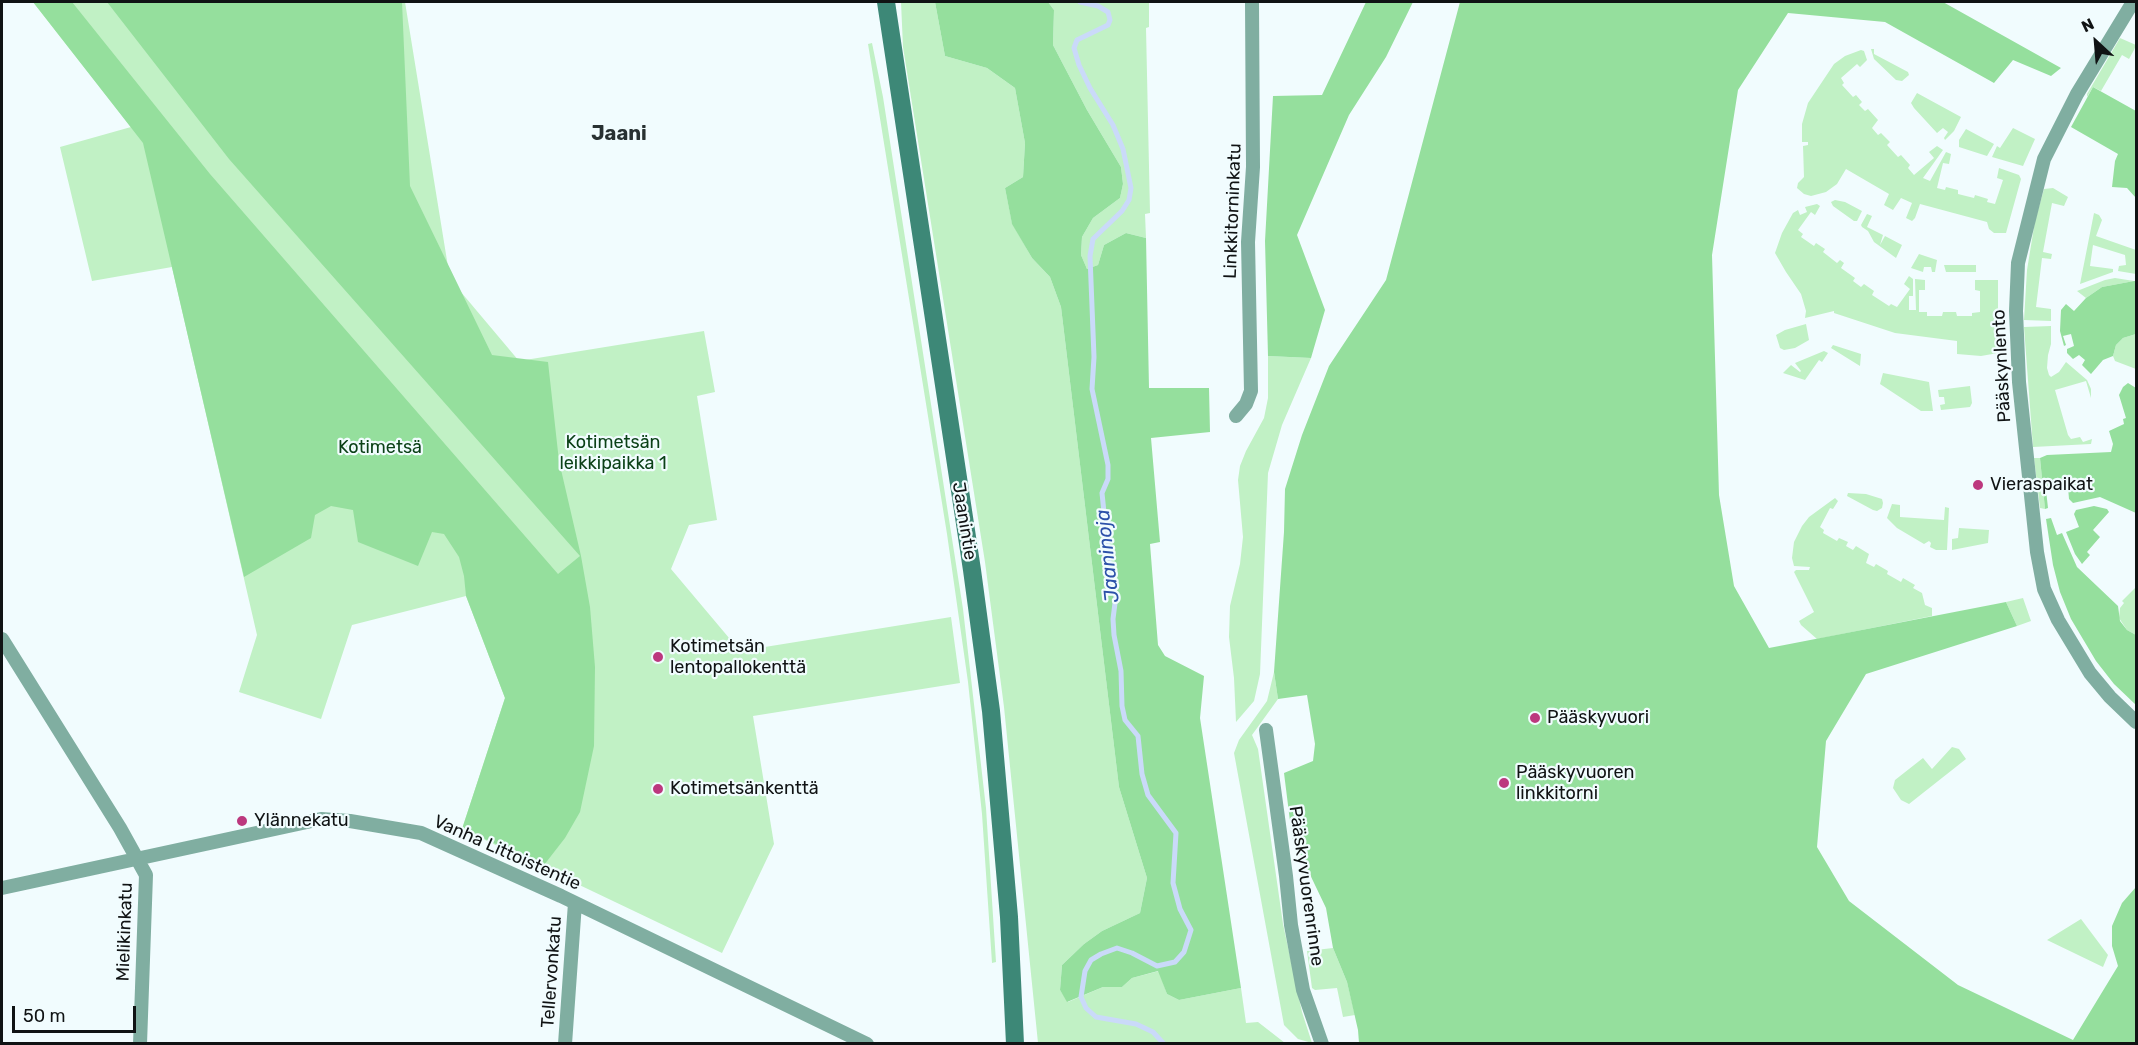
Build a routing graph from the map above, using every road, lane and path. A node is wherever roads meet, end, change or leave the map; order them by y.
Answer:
1 (886, 2) edge
2 (1252, 2) edge
3 (2133, 2) edge
4 (1236, 416) dead end
5 (2, 639) edge
6 (2136, 722) edge
7 (1266, 730) dead end
8 (137, 859) junction
9 (2, 888) edge
10 (575, 903) junction
11 (140, 1044) edge
12 (566, 1044) edge
13 (867, 1044) edge
14 (1015, 1044) edge
15 (1322, 1044) edge

1 - 14 main road, Jaanintie
2 - 4 street, Linkkitorninkatu
3 - 6 street, Pääskynlento
5 - 8 street
7 - 15 street, Pääskyvuorenrinne
8 - 9 street, Vanha Littoistentie
8 - 10 street, Vanha Littoistentie
8 - 11 street, Mielikinkatu
10 - 12 street, Tellervonkatu
10 - 13 street, Vanha Littoistentie

